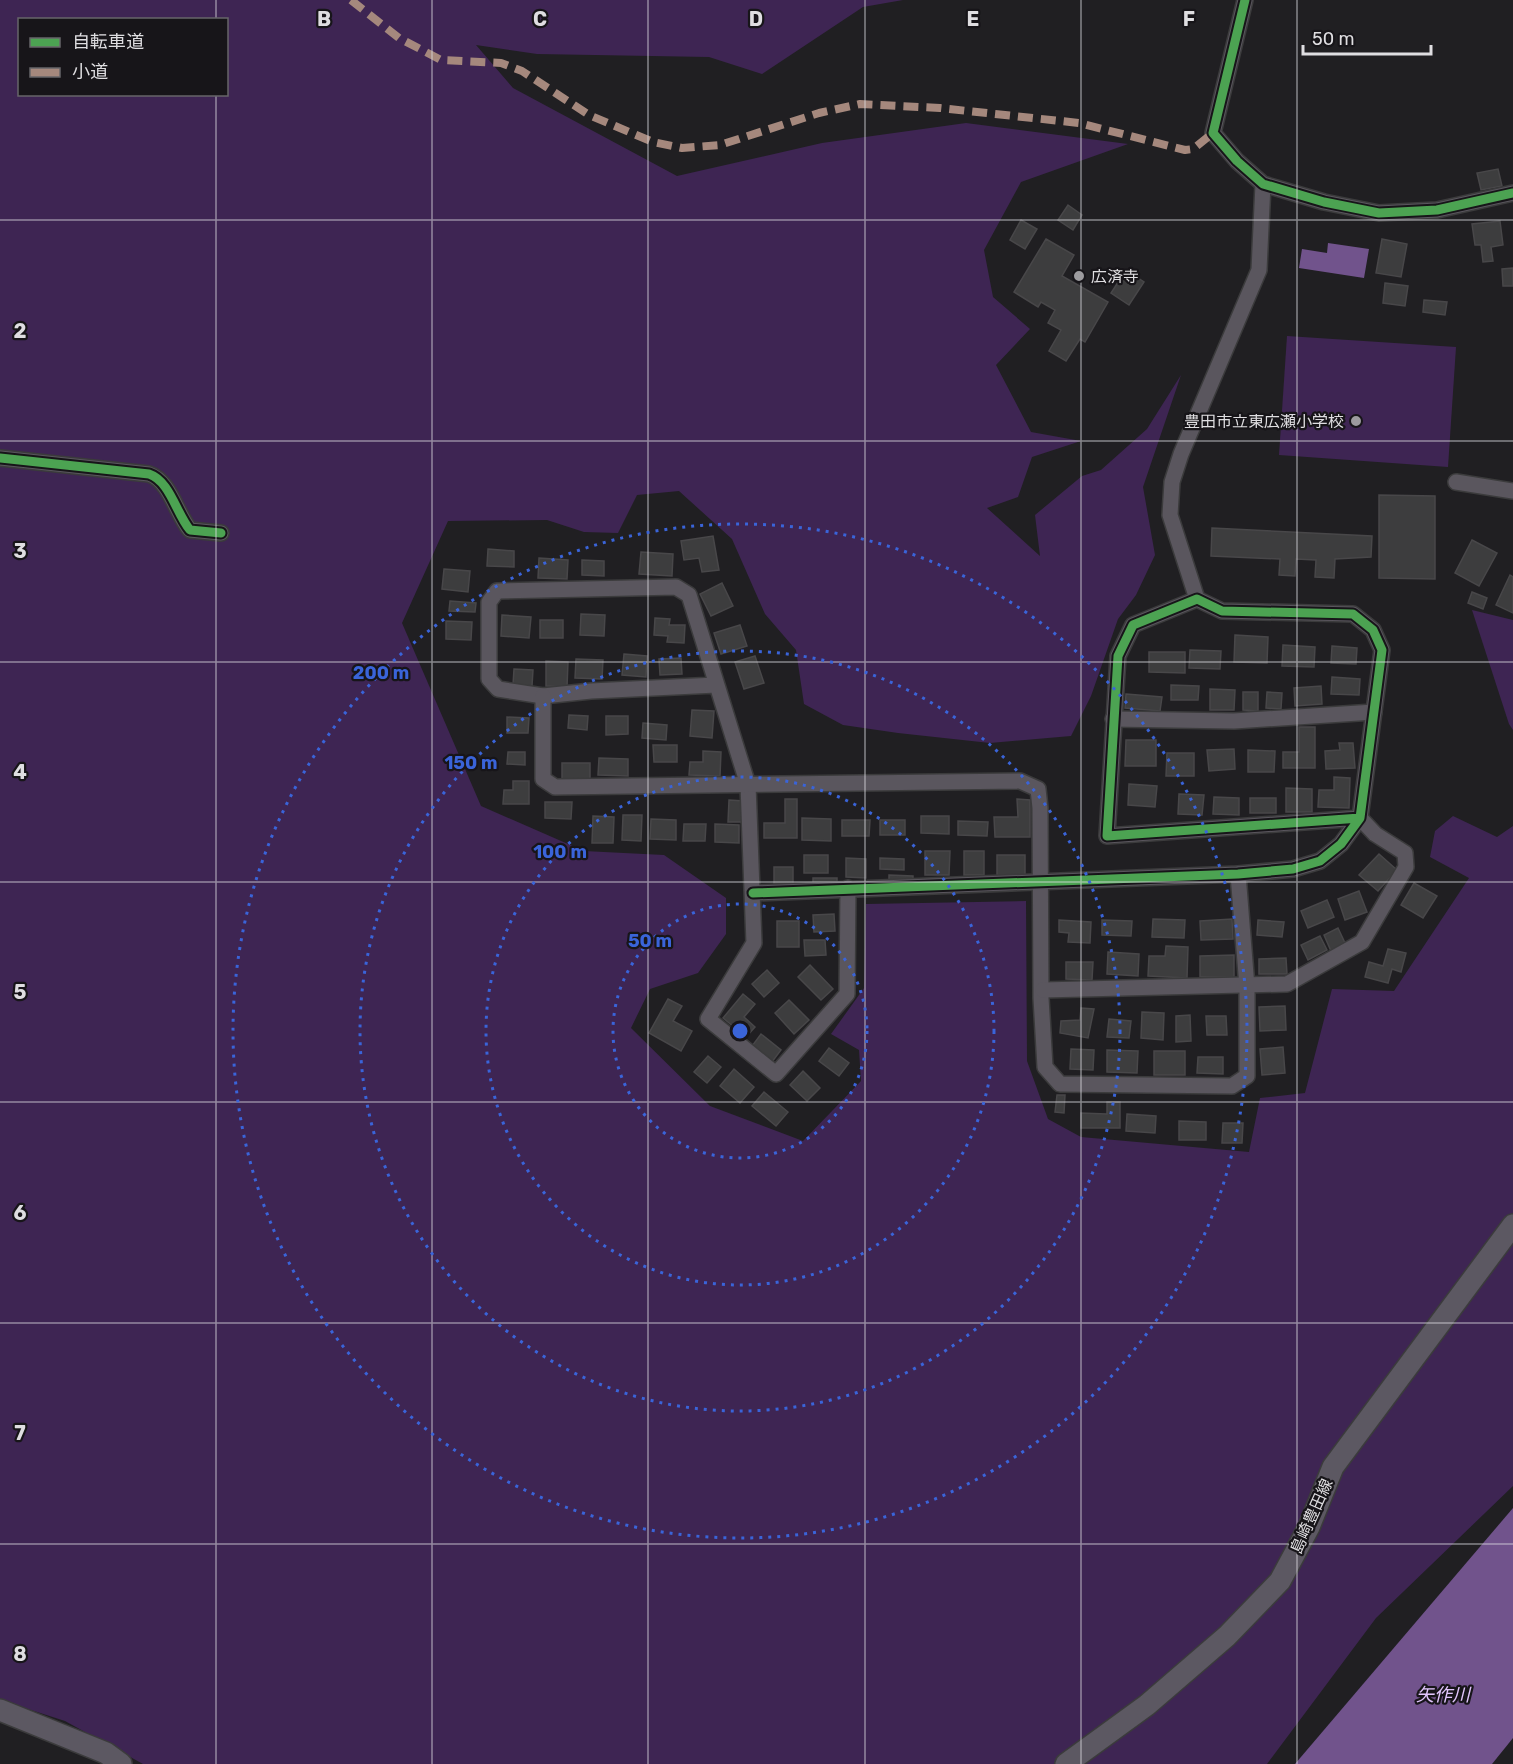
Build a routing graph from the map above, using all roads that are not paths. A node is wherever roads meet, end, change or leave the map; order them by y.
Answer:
1 (1245, 0) edge
2 (1263, 184) junction
3 (1513, 193) edge
4 (0, 458) edge
5 (1456, 482) dead end
6 (1513, 491) edge
7 (221, 533) dead end
8 (1197, 599) junction
9 (716, 685) junction
10 (543, 696) junction
11 (1374, 712) junction
12 (1113, 719) junction
13 (748, 785) junction
14 (1359, 818) junction
15 (1238, 874) junction
16 (1040, 884) junction
17 (848, 888) junction
18 (753, 893) junction
19 (1247, 987) junction
20 (1043, 990) junction
21 (1513, 1225) edge
22 (0, 1710) edge
23 (121, 1764) edge
24 (1066, 1764) edge

1 - 2 street
2 - 3 street
2 - 8 street
4 - 7 street
5 - 6 street
8 - 11 street
8 - 12 street
9 - 10 street
9 - 10 street
9 - 13 street
10 - 13 street
11 - 12 street
11 - 14 street
12 - 14 street
13 - 16 street
13 - 18 street
14 - 15 street
14 - 19 street
15 - 16 street
15 - 19 street
16 - 17 street
16 - 20 street
17 - 18 street
17 - 18 street
19 - 20 street
19 - 20 street
21 - 24 main road, 島崎豊田線
22 - 23 main road

